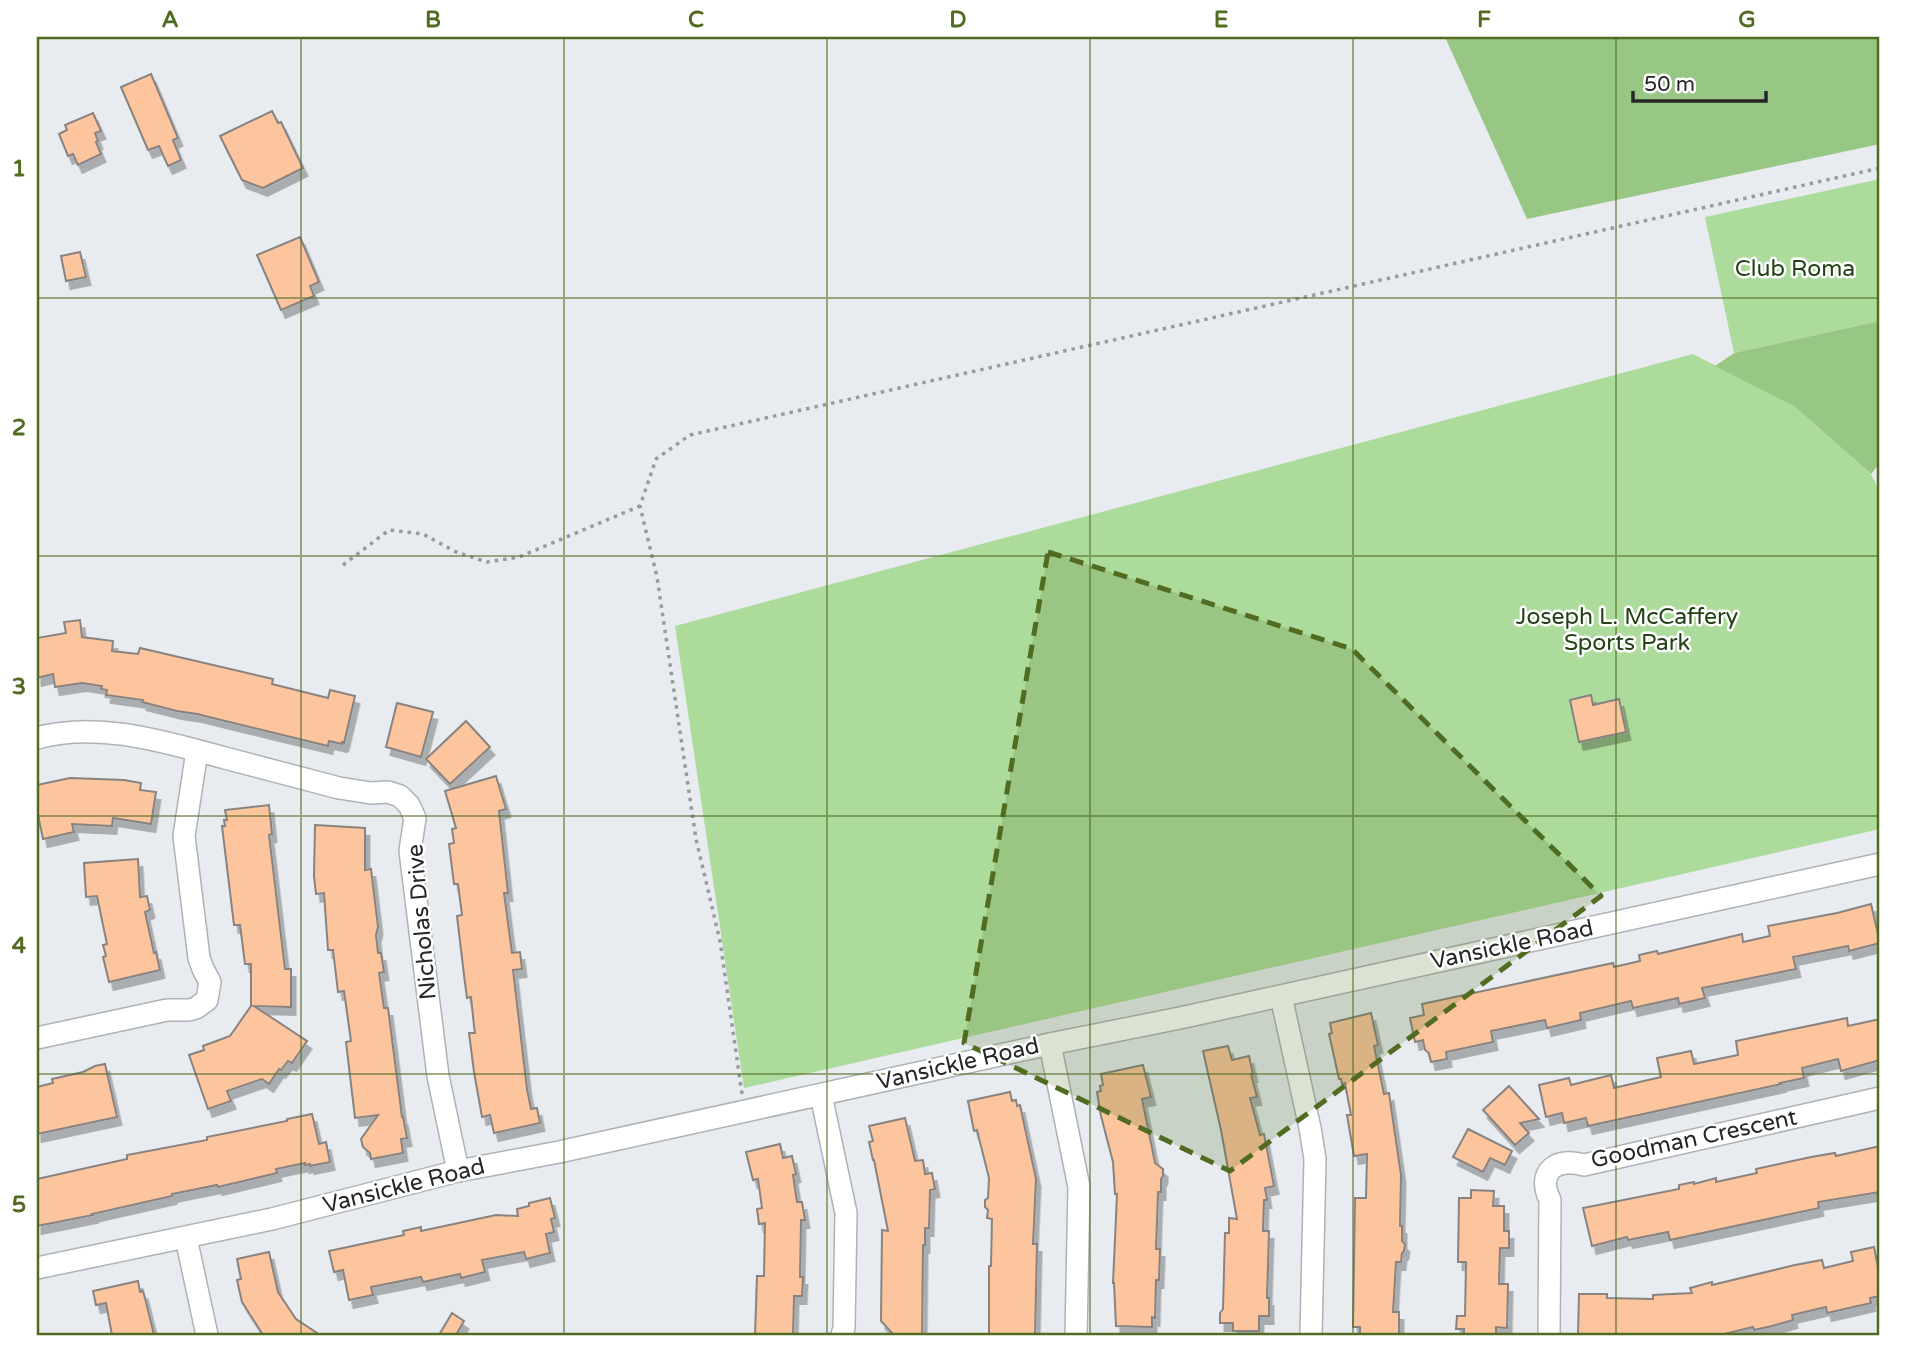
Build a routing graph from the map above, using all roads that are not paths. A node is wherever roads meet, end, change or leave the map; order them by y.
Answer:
1 (37, 738) edge
2 (197, 751) junction
3 (1880, 864) edge
4 (1281, 996) junction
5 (37, 1038) edge
6 (1050, 1044) junction
7 (821, 1095) junction
8 (1880, 1098) edge
9 (458, 1171) junction
10 (186, 1238) junction
11 (37, 1268) edge
12 (207, 1335) edge
13 (842, 1335) edge
14 (1076, 1335) edge
15 (1311, 1335) edge
16 (1549, 1335) edge

1 - 2 street, Nicholas Drive
2 - 5 street
2 - 9 street, Nicholas Drive
3 - 4 street, Vansickle Road
4 - 6 street, Vansickle Road
4 - 15 street
6 - 7 street, Vansickle Road
6 - 14 street
7 - 9 street, Vansickle Road
7 - 13 street
8 - 16 street, Goodman Crescent
9 - 10 street, Vansickle Road
10 - 11 street, Vansickle Road
10 - 12 street

